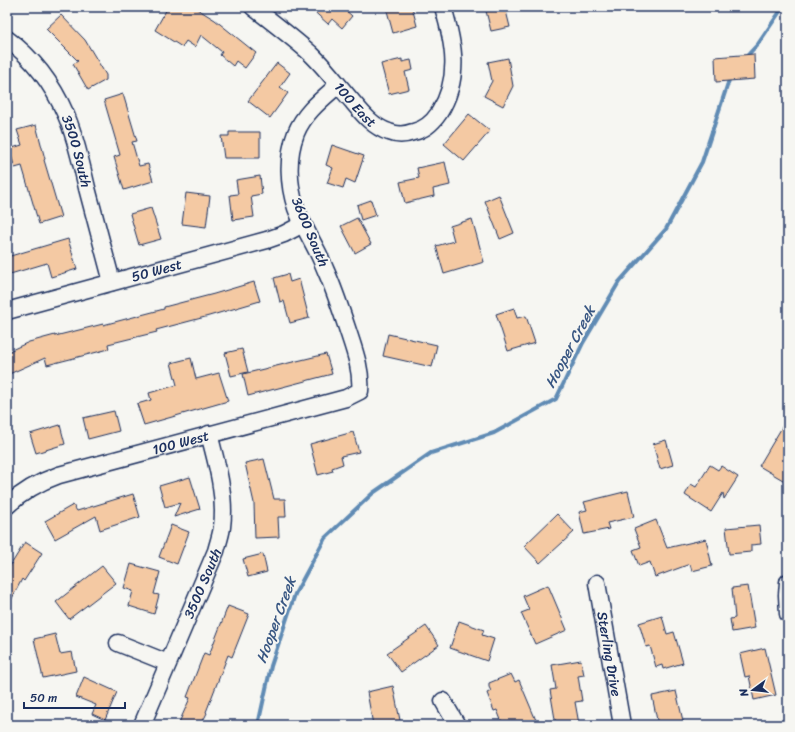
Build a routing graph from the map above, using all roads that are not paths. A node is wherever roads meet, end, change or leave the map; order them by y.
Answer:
1 (253, 7) edge
2 (443, 7) edge
3 (7, 39) edge
4 (338, 84) junction
5 (303, 224) junction
6 (112, 282) junction
7 (7, 311) edge
8 (360, 391) joint
9 (209, 434) junction
10 (7, 506) edge
11 (788, 582) edge
12 (597, 583) dead end
13 (788, 614) edge
14 (118, 643) dead end
15 (168, 663) junction
16 (443, 701) dead end
17 (142, 725) edge
18 (458, 725) edge
19 (622, 725) edge

1 - 4 street, 100 East
2 - 4 street, 100 East
3 - 6 street, 3500 South
4 - 5 street, 3600 South
5 - 6 street, 50 West
5 - 8 street, 3600 South
6 - 7 street, 50 West
8 - 9 street, 100 West
9 - 10 street, 100 West
9 - 15 street, 3500 South
11 - 13 street
12 - 19 street, Sterling Drive
14 - 15 street
15 - 17 street, 3500 South
16 - 18 street

